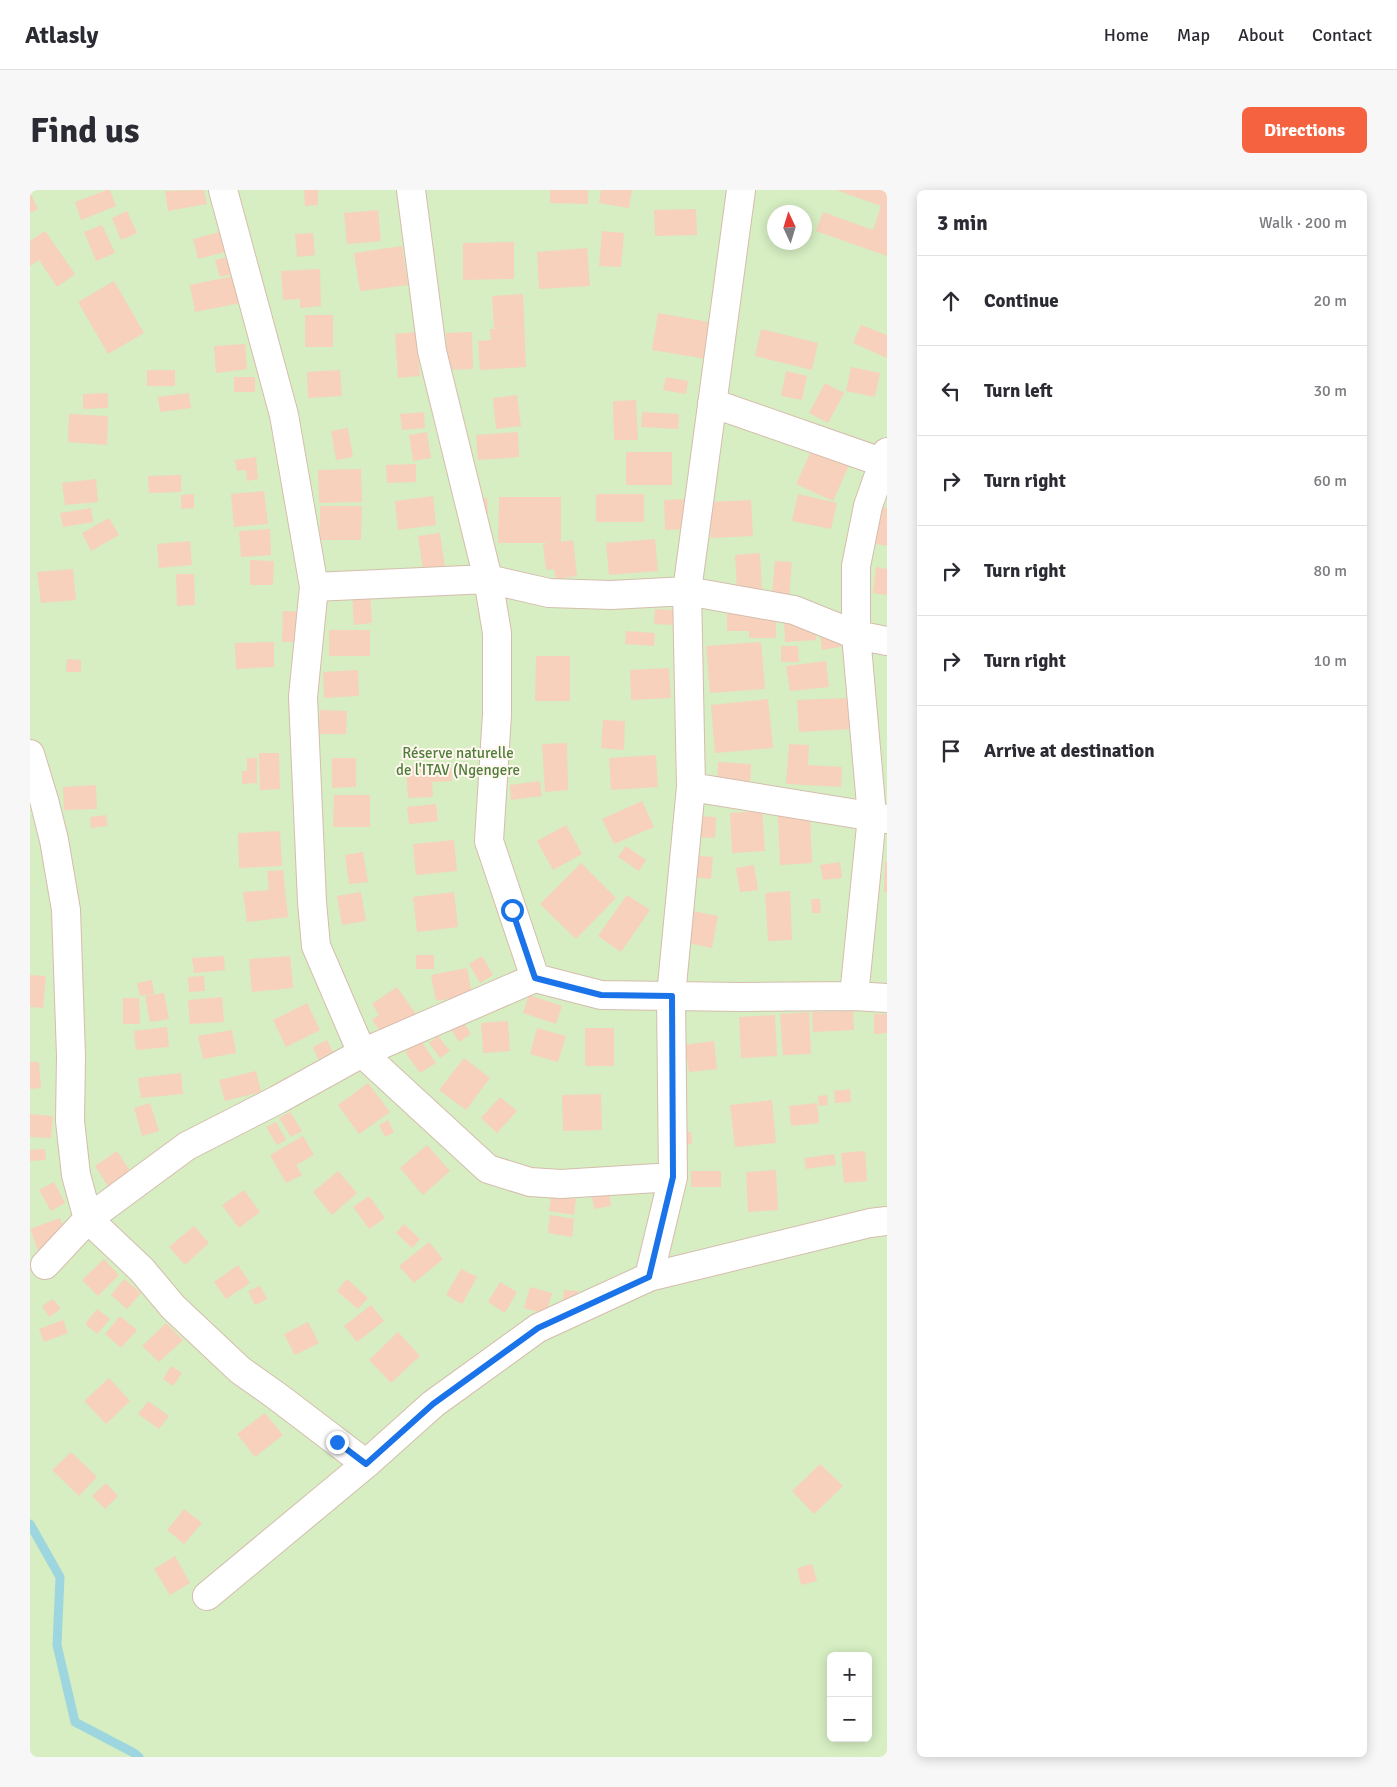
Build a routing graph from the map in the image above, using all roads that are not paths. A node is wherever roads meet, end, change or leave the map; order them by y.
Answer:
1 (223, 190) edge
2 (411, 190) edge
3 (741, 190) edge
4 (712, 403) junction
5 (886, 460) edge
6 (488, 579) junction
7 (314, 588) junction
8 (686, 591) junction
9 (856, 635) junction
10 (887, 641) edge
11 (30, 754) edge
12 (691, 787) junction
13 (880, 817) edge
14 (535, 978) junction
15 (672, 996) junction
16 (854, 996) junction
17 (887, 998) edge
18 (362, 1053) junction
19 (673, 1177) junction
20 (88, 1219) junction
21 (887, 1221) edge
22 (44, 1264) dead end
23 (649, 1277) junction
24 (366, 1464) junction
25 (207, 1596) dead end

1 - 7 street
2 - 6 street
3 - 4 street
4 - 5 street
4 - 8 street
5 - 9 street
6 - 7 street
6 - 8 street
6 - 14 street
7 - 18 street
8 - 9 street
8 - 12 street
9 - 10 street
9 - 13 street
11 - 20 street
12 - 13 street
12 - 15 street
13 - 16 street
14 - 15 street
14 - 18 street
15 - 16 street
15 - 19 street
16 - 17 street
18 - 19 street
18 - 20 street
19 - 23 street
20 - 22 street
20 - 24 street
21 - 23 street
23 - 24 street
24 - 25 street

